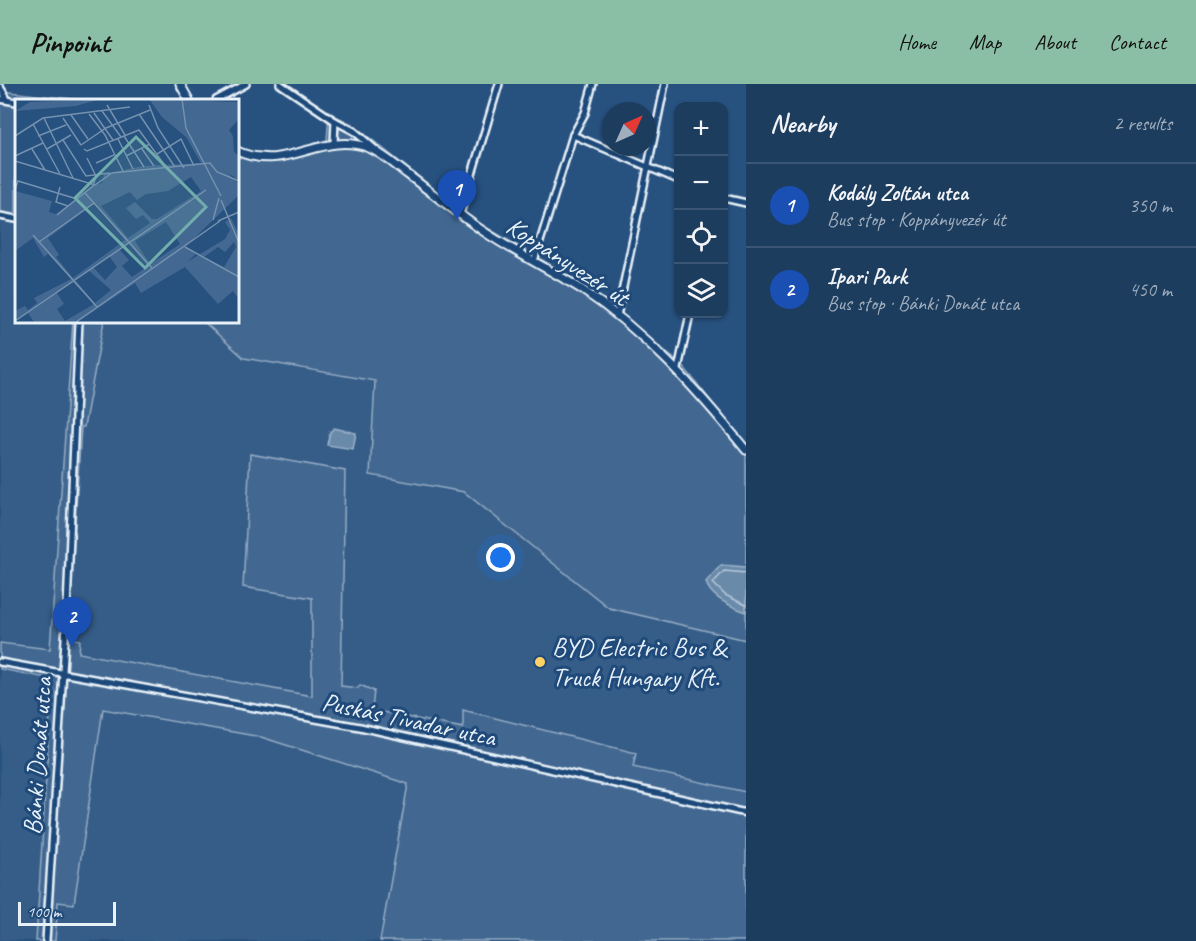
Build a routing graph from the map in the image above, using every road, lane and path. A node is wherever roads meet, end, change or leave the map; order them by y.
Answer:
1 (180, 84) edge
2 (246, 84) edge
3 (280, 84) edge
4 (499, 84) edge
5 (592, 84) edge
6 (665, 84) edge
7 (0, 87) edge
8 (3, 99) edge
9 (188, 99) edge
10 (218, 99) edge
11 (334, 121) junction
12 (573, 135) junction
13 (334, 143) junction
14 (238, 151) edge
15 (379, 153) junction
16 (648, 167) junction
17 (674, 178) edge
18 (728, 199) edge
19 (746, 202) edge
20 (460, 214) junction
21 (0, 216) edge
22 (15, 219) edge
23 (534, 261) junction
24 (617, 316) junction
25 (689, 318) edge
26 (79, 322) edge
27 (678, 369) junction
28 (746, 450) edge
29 (0, 662) edge
30 (61, 674) junction
31 (746, 813) edge
32 (46, 941) edge

1 - 9 street
2 - 10 street
3 - 11 street
4 - 20 street
5 - 12 street
6 - 16 street
7 - 8 street
11 - 13 street
11 - 15 street
12 - 16 street
12 - 23 street
13 - 14 street, Koppányvezér út
13 - 15 street, Koppányvezér út
15 - 20 street, Koppányvezér út
16 - 17 street
16 - 24 street
18 - 19 street
20 - 23 street, Koppányvezér út
21 - 22 street
23 - 24 street, Koppányvezér út
24 - 27 street, Koppányvezér út
25 - 27 street
26 - 30 street, Bánki Donát utca
27 - 28 street, Koppányvezér út
29 - 30 street, Puskás Tivadar utca
30 - 31 street, Puskás Tivadar utca
30 - 32 street, Bánki Donát utca

